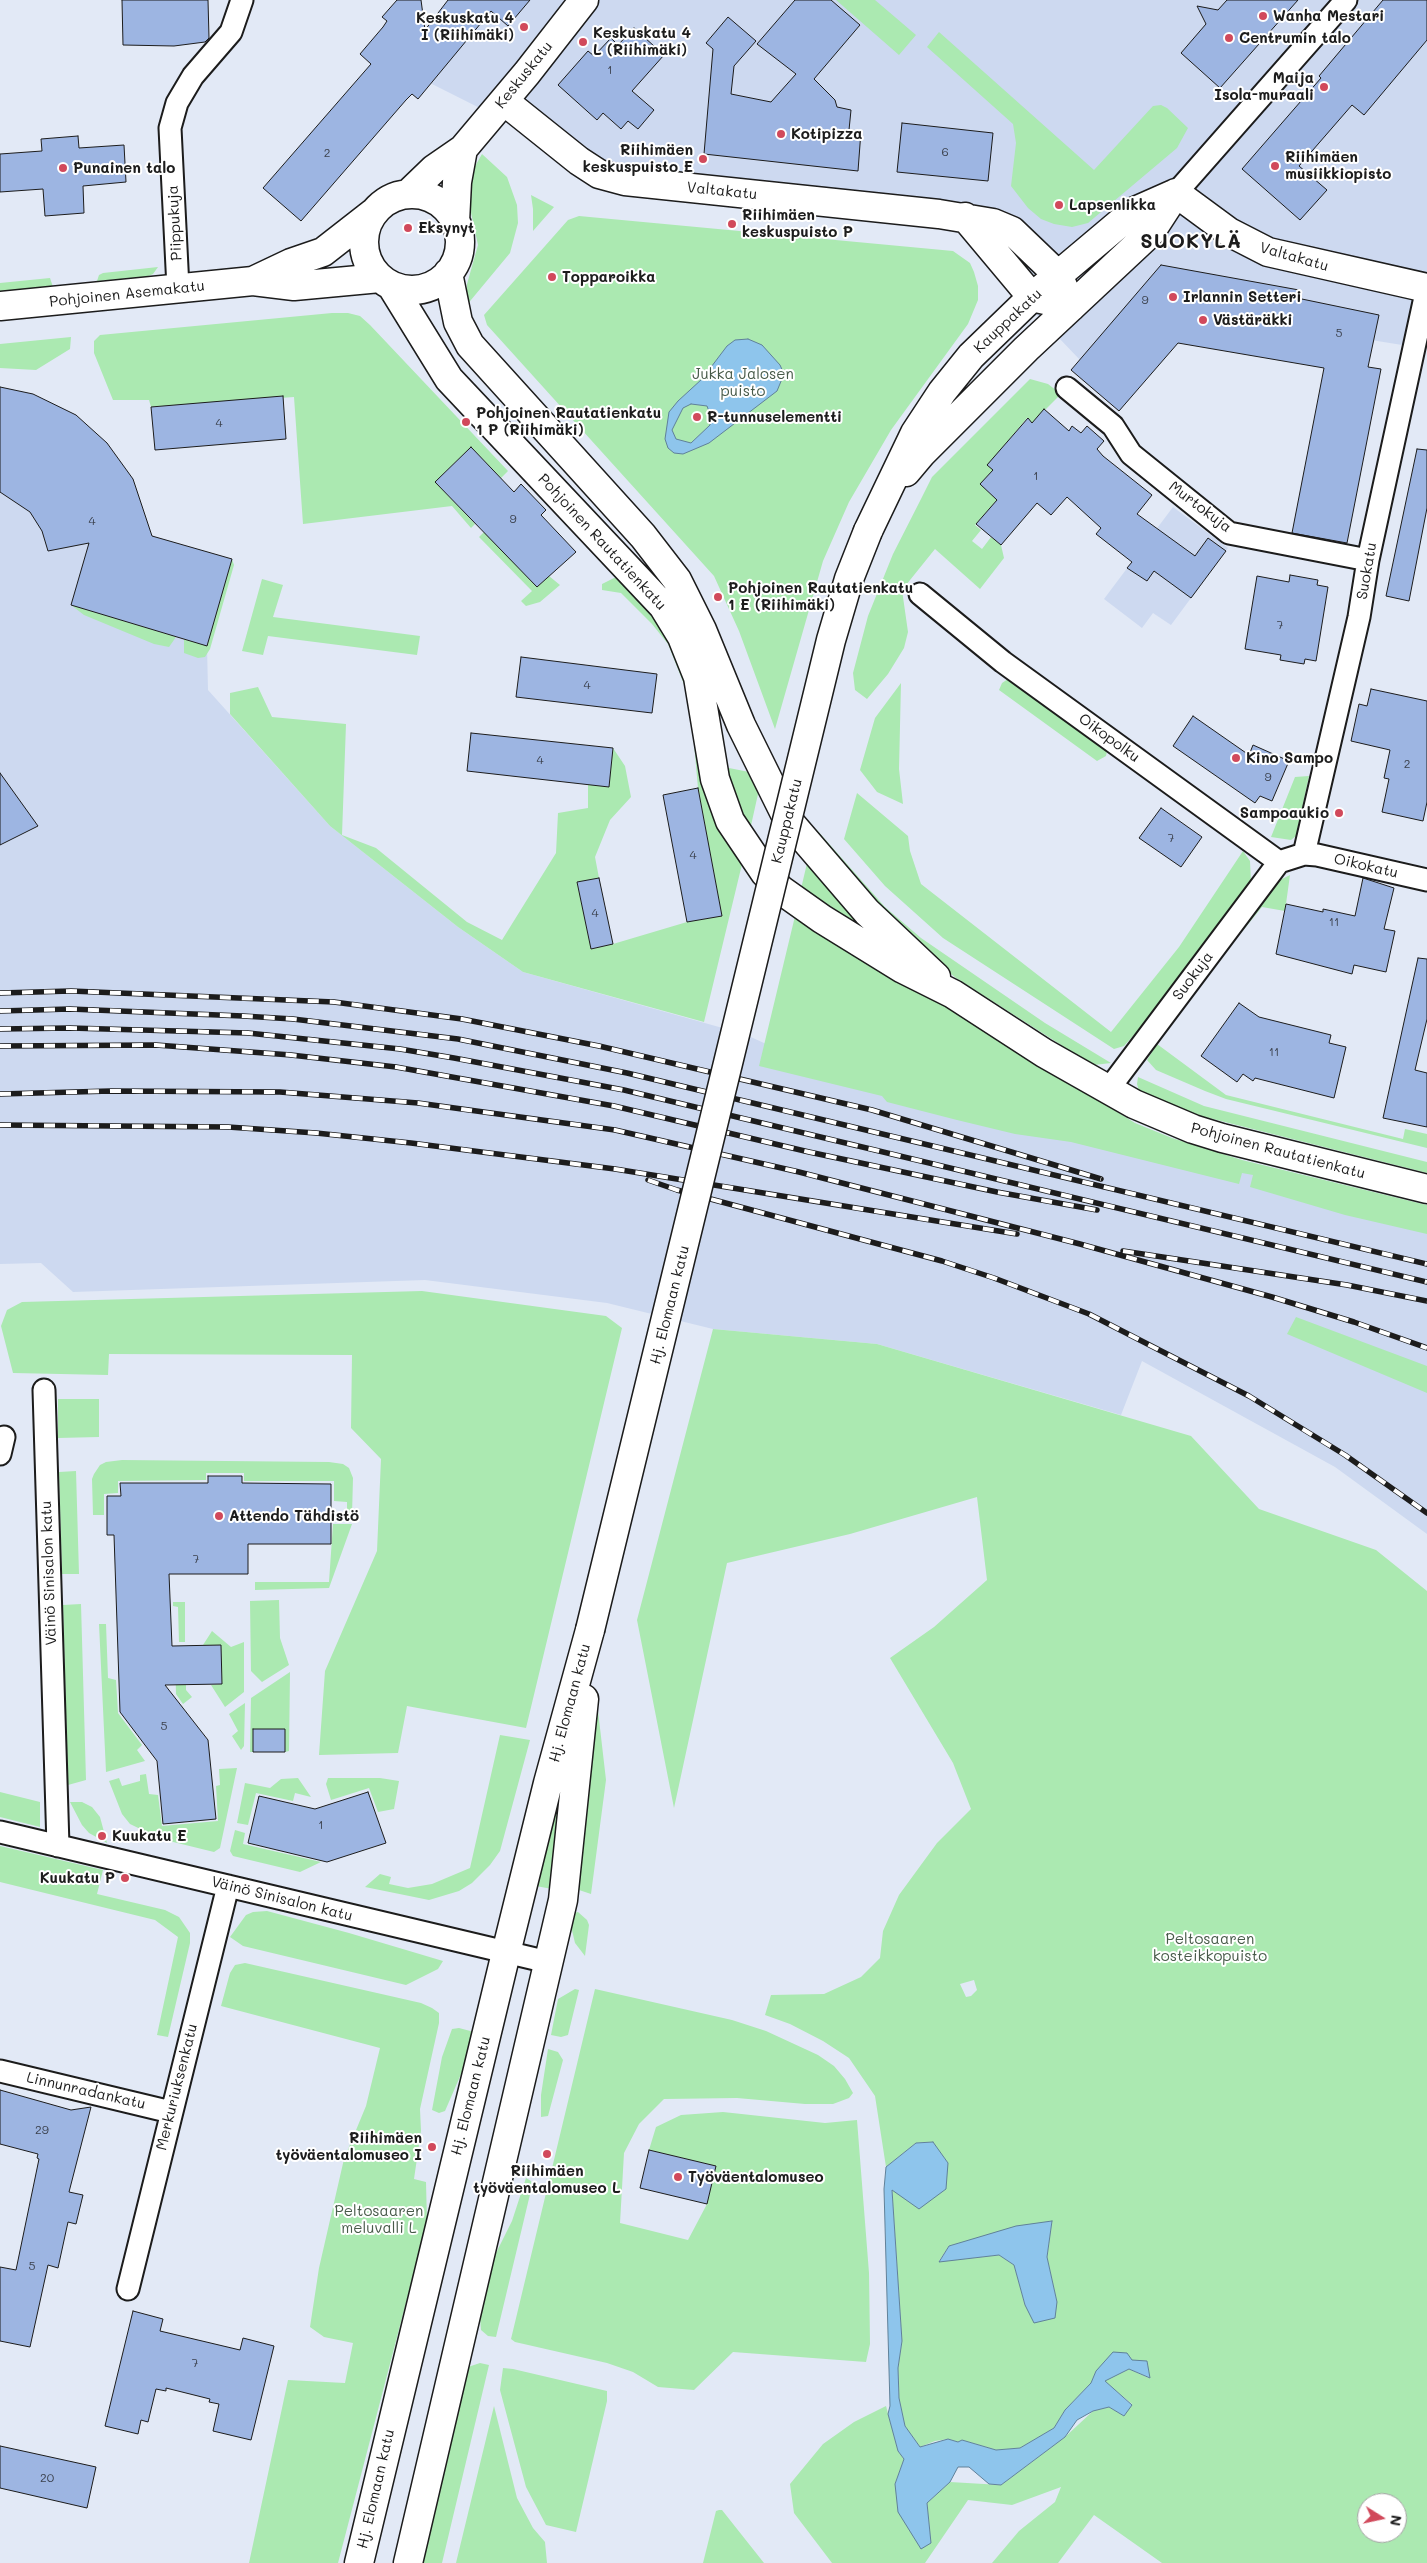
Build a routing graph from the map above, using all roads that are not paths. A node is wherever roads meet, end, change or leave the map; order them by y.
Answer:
1 (242, 0) edge
2 (584, 0) edge
3 (1346, 0) edge
4 (504, 101) junction
5 (463, 149) junction
6 (1176, 193) junction
7 (408, 194) junction
8 (373, 213) junction
9 (965, 217) junction
10 (456, 222) junction
11 (448, 273) junction
12 (1059, 276) junction
13 (253, 281) junction
14 (386, 282) junction
15 (178, 288) junction
16 (1427, 288) edge
17 (1032, 296) junction
18 (0, 306) edge
19 (1071, 307) junction
20 (1067, 388) dead end
21 (887, 494) junction
22 (1368, 560) junction
23 (920, 594) dead end
24 (1304, 854) junction
25 (1279, 862) junction
26 (1427, 880) edge
27 (953, 994) junction
28 (1108, 1090) junction
29 (707, 1154) joint
30 (1427, 1189) edge
31 (44, 1390) dead end
32 (590, 1630) junction
33 (0, 1832) edge
34 (58, 1846) junction
35 (228, 1886) junction
36 (506, 1953) junction
37 (548, 1962) junction
38 (0, 2071) edge
39 (171, 2112) junction
40 (128, 2289) dead end
41 (359, 2563) edge
42 (408, 2563) edge

1 - 15 street, Piippukuja
2 - 4 street, Keskuskatu
3 - 6 street, Kauppakatu
4 - 5 street, Keskuskatu
4 - 9 street, Valtakatu
5 - 7 street, Keskuskatu
5 - 10 street
6 - 12 street, Kauppakatu
6 - 16 street, Valtakatu
6 - 19 street, Kauppakatu
7 - 8 street
7 - 10 street
8 - 13 street, Pohjoinen Asemakatu
8 - 14 street
9 - 12 street, Valtakatu
9 - 17 street
10 - 11 street
11 - 14 street
11 - 27 street, Pohjoinen Rautatienkatu
12 - 17 street, Kauppakatu
12 - 19 street, Valtakatu
13 - 14 street, Pohjoinen Asemakatu
13 - 15 street, Pohjoinen Asemakatu
14 - 27 street, Pohjoinen Rautatienkatu
15 - 18 street, Pohjoinen Asemakatu
16 - 22 street, Suokatu
17 - 19 street
17 - 21 street, Kauppakatu
19 - 21 street, Kauppakatu
20 - 22 street, Murtokuja
21 - 29 street, Kauppakatu, bridge
22 - 24 street, Suokatu
23 - 25 street, Oikopolku
24 - 25 street
24 - 26 street, Oikokatu
25 - 28 street, Suokuja
27 - 28 street, Pohjoinen Rautatienkatu
28 - 30 street, Pohjoinen Rautatienkatu
29 - 32 street, Hj. Elomaan katu, bridge
31 - 34 street, Väinö Sinisalon katu
32 - 36 street, Hj. Elomaan katu
32 - 37 street, Hj. Elomaan katu
33 - 34 street, Väinö Sinisalon katu
34 - 35 street, Väinö Sinisalon katu
35 - 36 street, Väinö Sinisalon katu
35 - 39 street, Merkuriuksenkatu
36 - 37 street
36 - 41 street, Hj. Elomaan katu
37 - 42 street, Hj. Elomaan katu
38 - 39 street, Linnunradankatu
39 - 40 street, Merkuriuksenkatu

